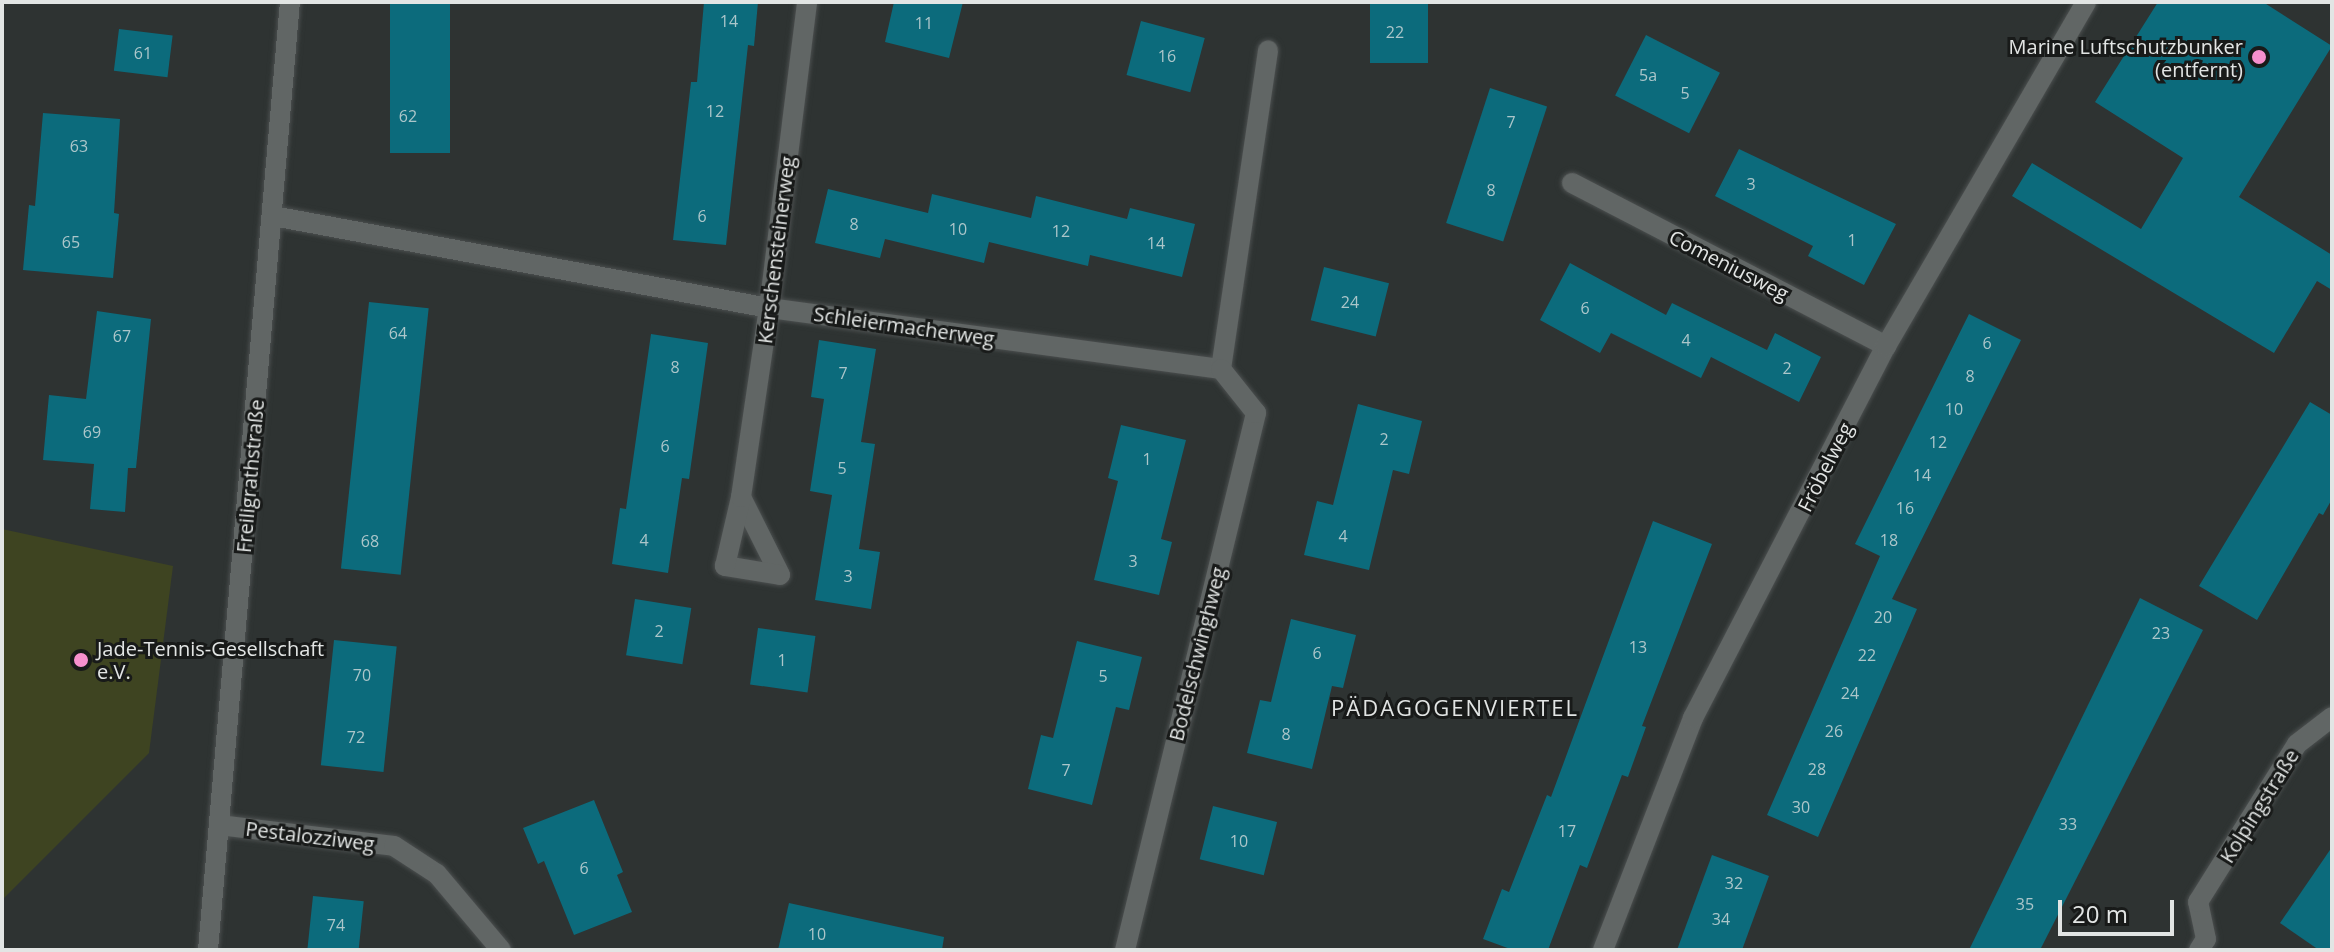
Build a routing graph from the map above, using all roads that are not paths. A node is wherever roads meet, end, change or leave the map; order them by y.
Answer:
1 (290, 2) edge
2 (807, 2) edge
3 (2086, 2) edge
4 (1268, 50) dead end
5 (1572, 183) dead end
6 (273, 216) junction
7 (769, 308) junction
8 (1886, 346) junction
9 (1221, 369) junction
10 (741, 497) dead end
11 (2332, 717) edge
12 (219, 825) junction
13 (208, 950) edge
14 (501, 950) edge
15 (1125, 950) edge
16 (1603, 950) edge
17 (2199, 950) edge

1 - 6 street, Freiligrathstraße
2 - 7 street, Kerschensteinerweg
3 - 8 street, Fröbelweg
4 - 9 street
5 - 8 street, Comeniusweg
6 - 7 street, Schleiermacherweg
6 - 12 street, Freiligrathstraße
7 - 9 street, Schleiermacherweg
7 - 10 street, Kerschensteinerweg
8 - 16 street, Fröbelweg
9 - 15 street, Bodelschwinghweg
11 - 17 street, Kolpingstraße
12 - 13 street, Freiligrathstraße
12 - 14 street, Pestalozziweg

